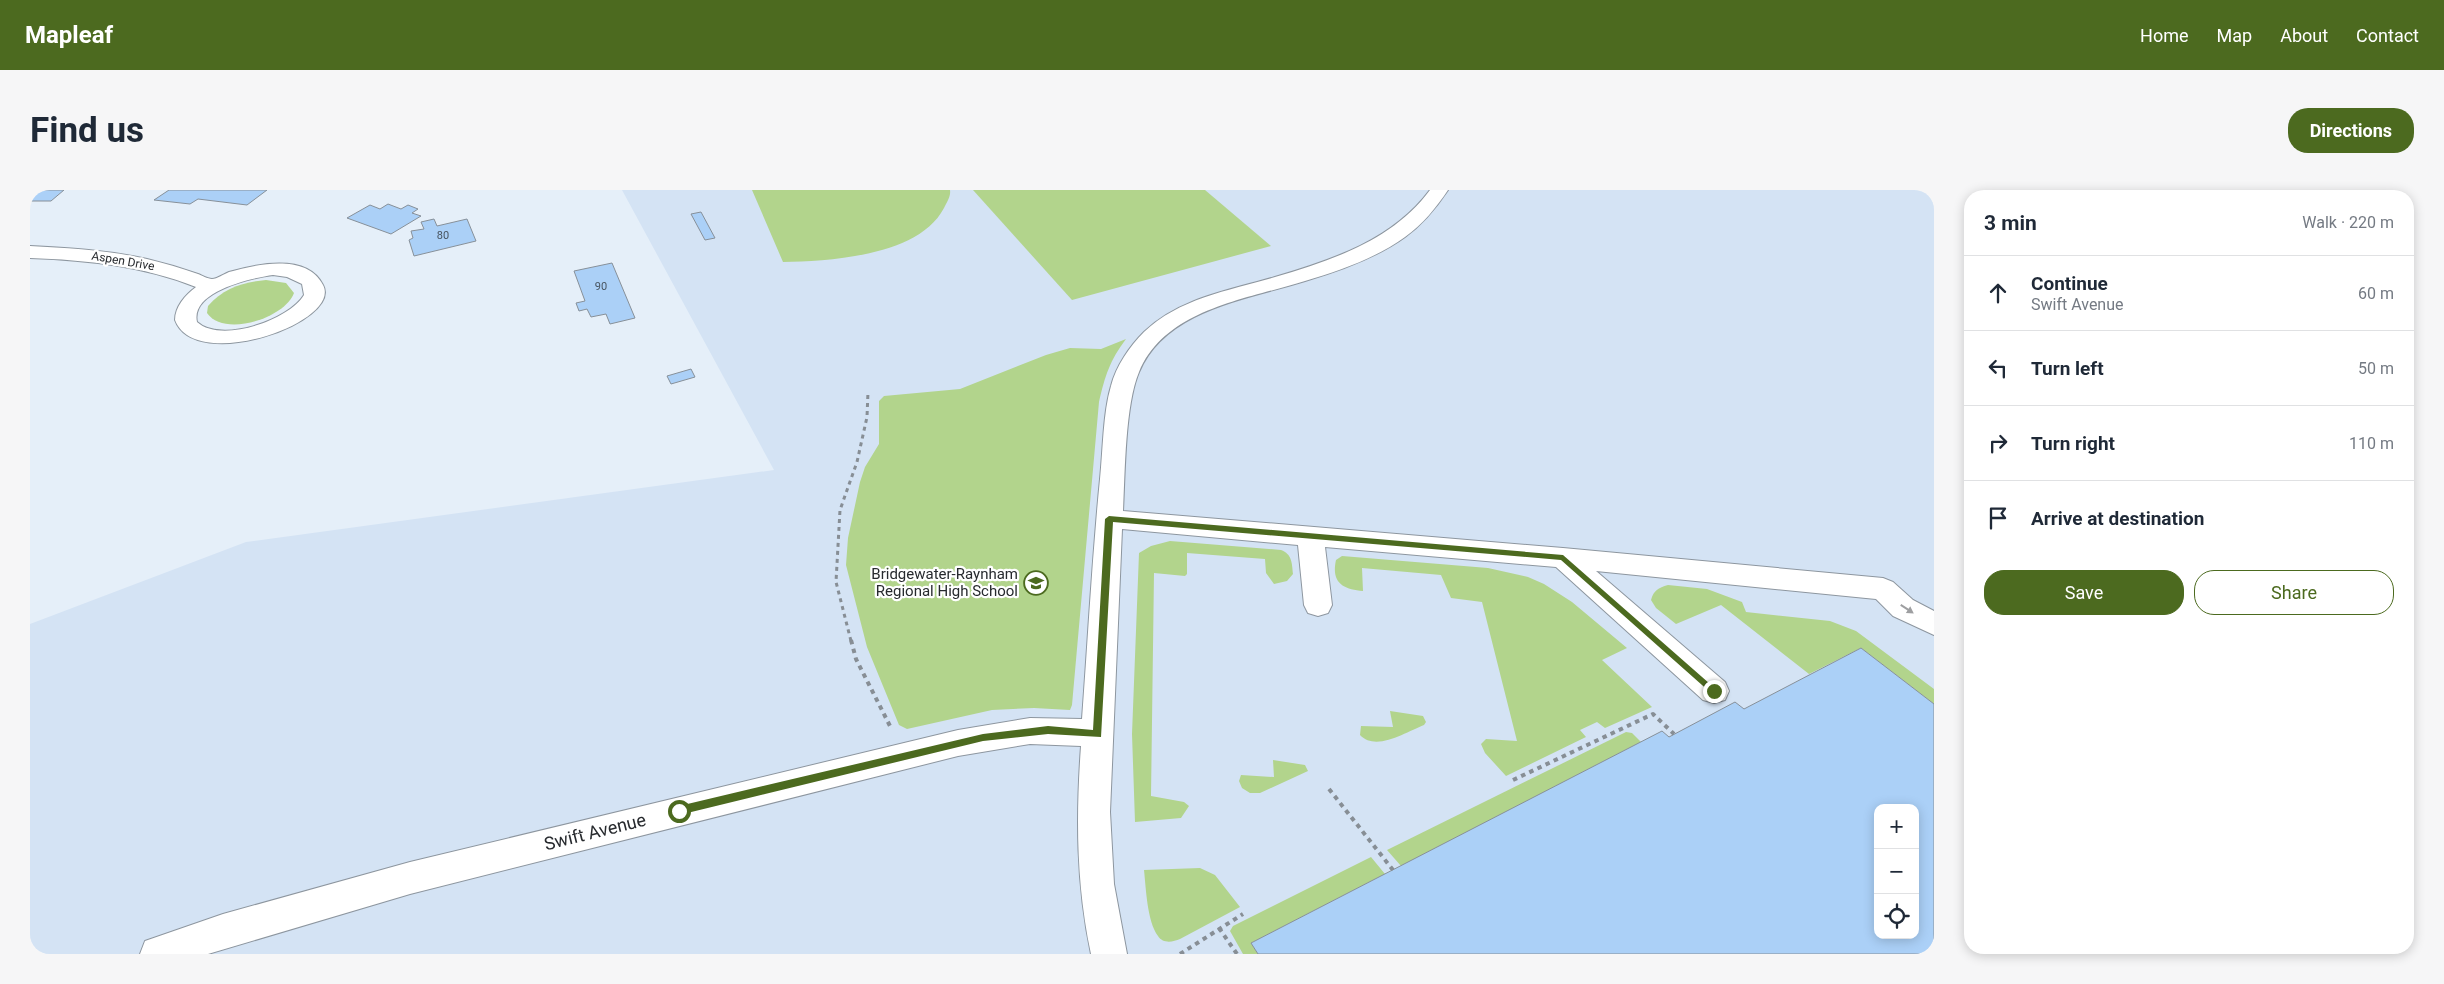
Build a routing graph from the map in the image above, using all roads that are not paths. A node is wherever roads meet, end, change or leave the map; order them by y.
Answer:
1 (1439, 190) edge
2 (30, 252) edge
3 (213, 287) junction
4 (1109, 519) junction
5 (1310, 536) junction
6 (1563, 558) junction
7 (1318, 605) dead end
8 (1934, 624) edge
9 (1714, 691) dead end
10 (1097, 734) junction
11 (158, 954) edge
12 (1109, 954) edge

1 - 4 street
2 - 3 street, Aspen Drive
3 - 3 street
4 - 5 street
4 - 10 street
5 - 6 street
5 - 7 street
6 -> 8 street
6 - 9 street
10 - 11 street, Swift Avenue
10 - 12 street

